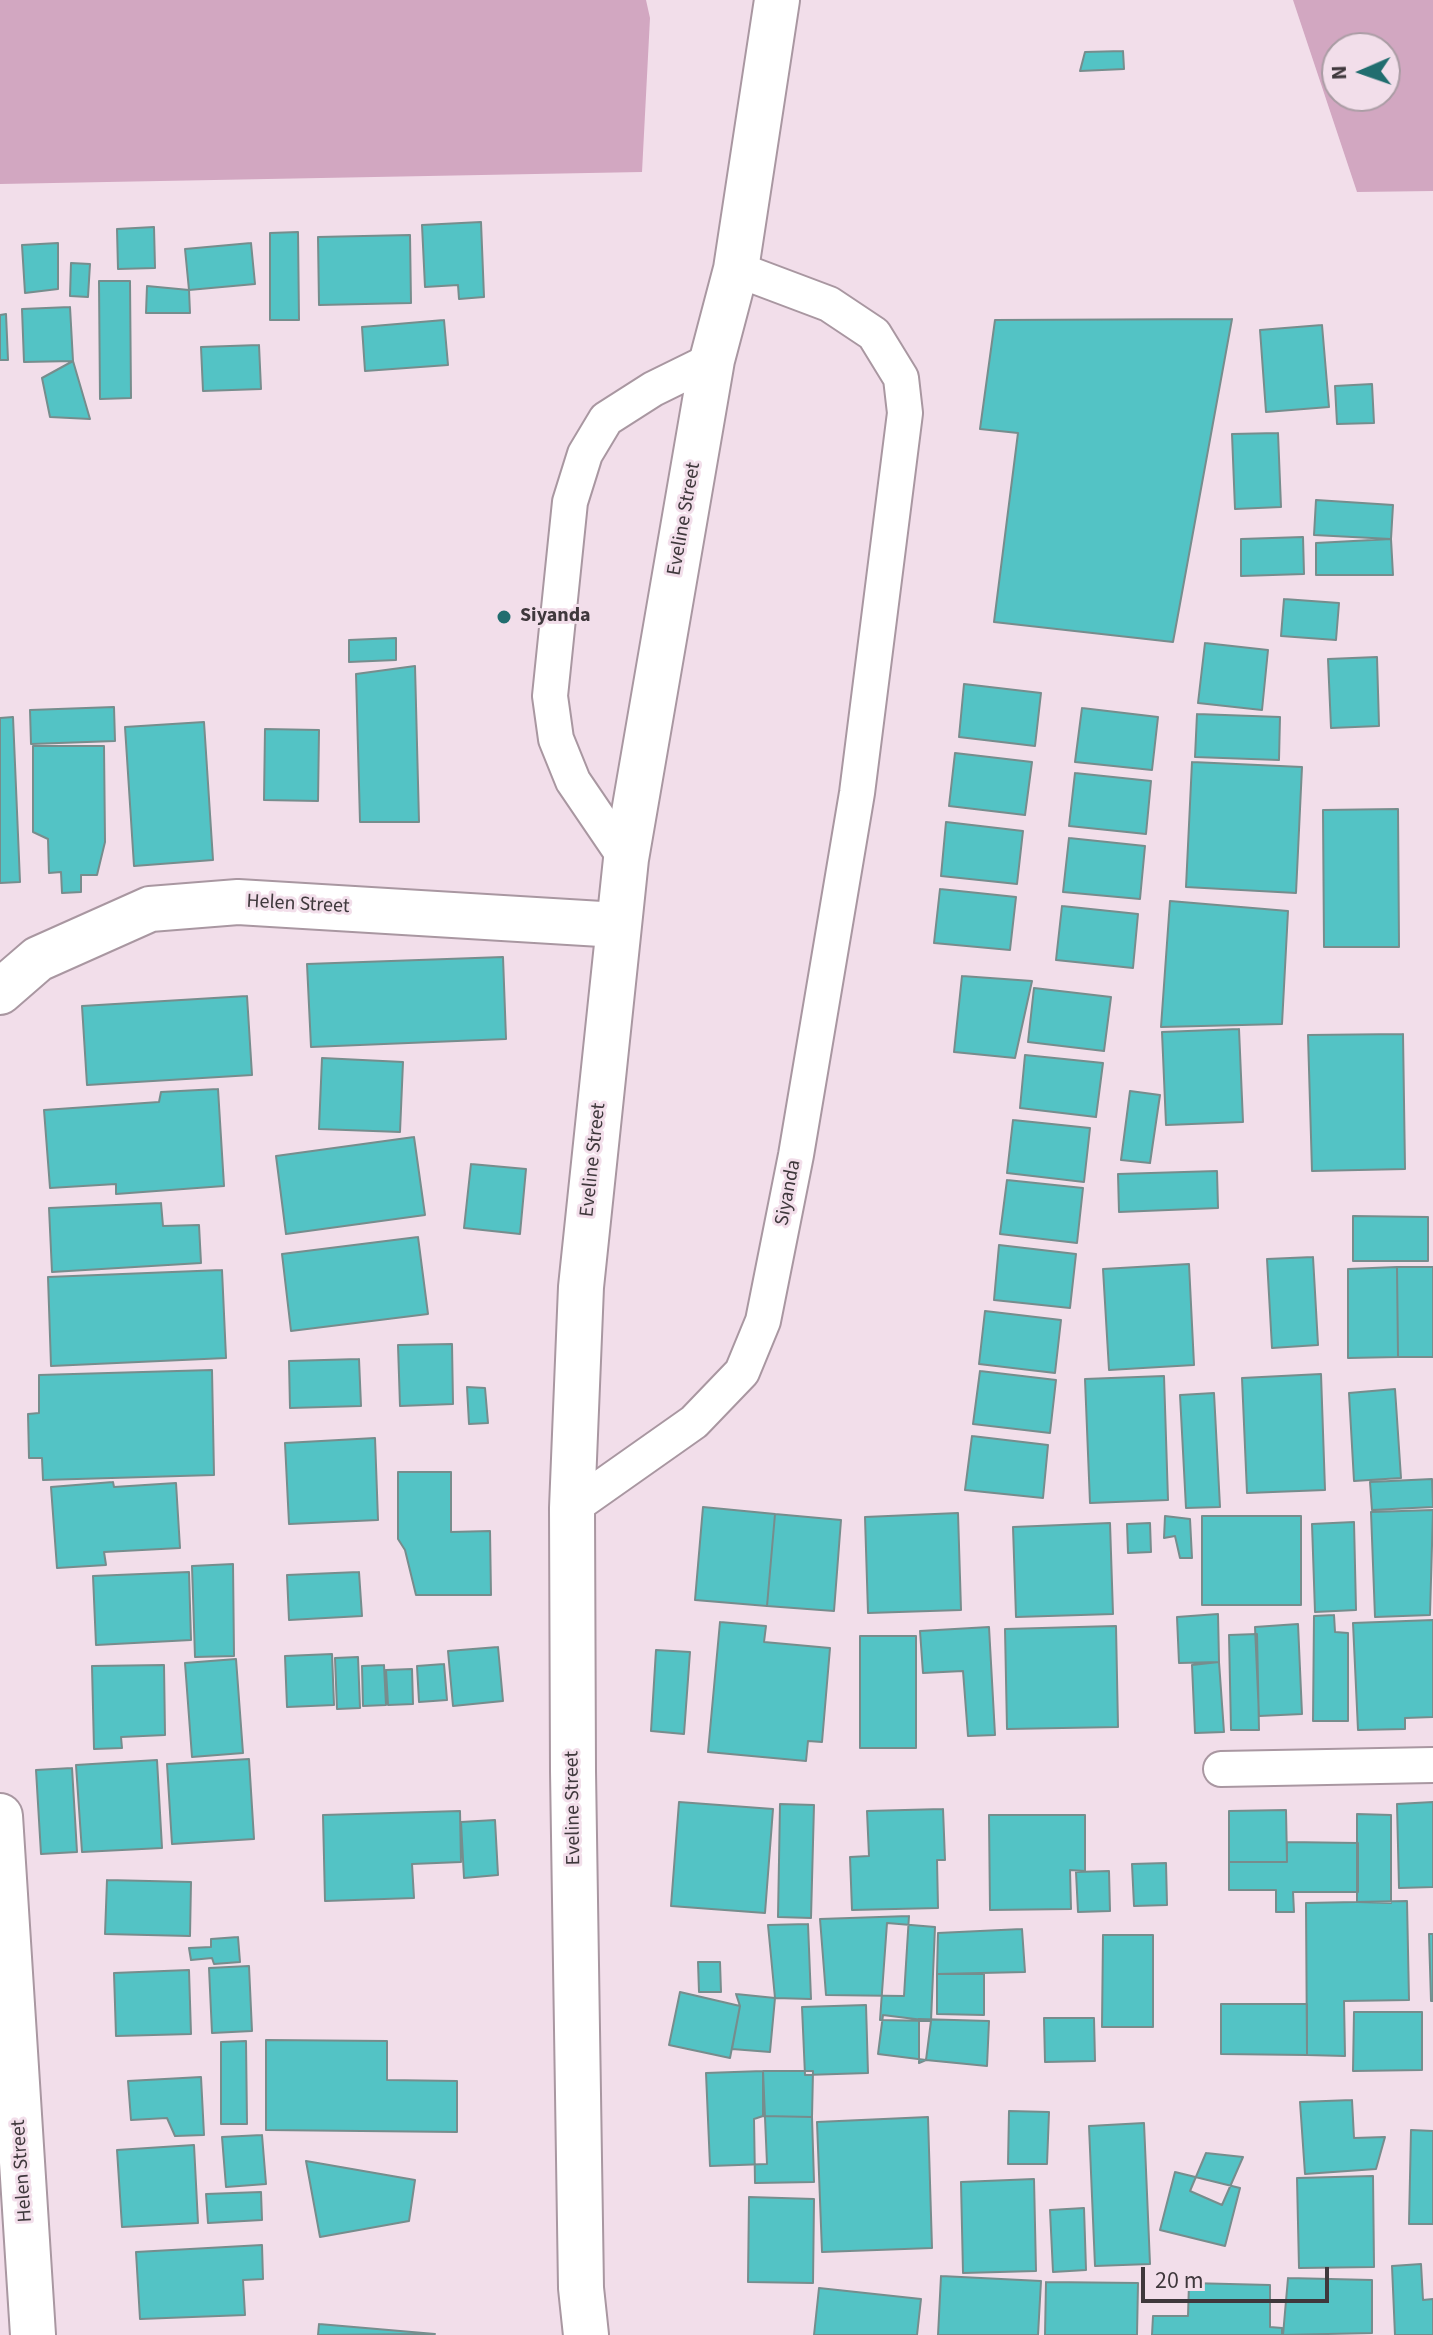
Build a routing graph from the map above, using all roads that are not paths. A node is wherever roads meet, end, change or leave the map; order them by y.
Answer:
1 (777, 0) edge
2 (736, 269) junction
3 (712, 360) junction
4 (626, 859) junction
5 (618, 925) junction
6 (0, 992) edge
7 (572, 1508) junction
8 (1433, 1765) edge
9 (1221, 1769) dead end
10 (0, 1816) edge
11 (33, 2335) edge
12 (586, 2335) edge

1 - 2 street, Eveline Street
2 - 3 street, Eveline Street
2 - 7 lane, Siyanda
3 - 4 street, Eveline Street
3 - 4 lane
4 - 5 street, Eveline Street
5 - 6 street, Helen Street
5 - 7 street, Eveline Street
7 - 12 street, Eveline Street
8 - 9 lane
10 - 11 street, Helen Street

